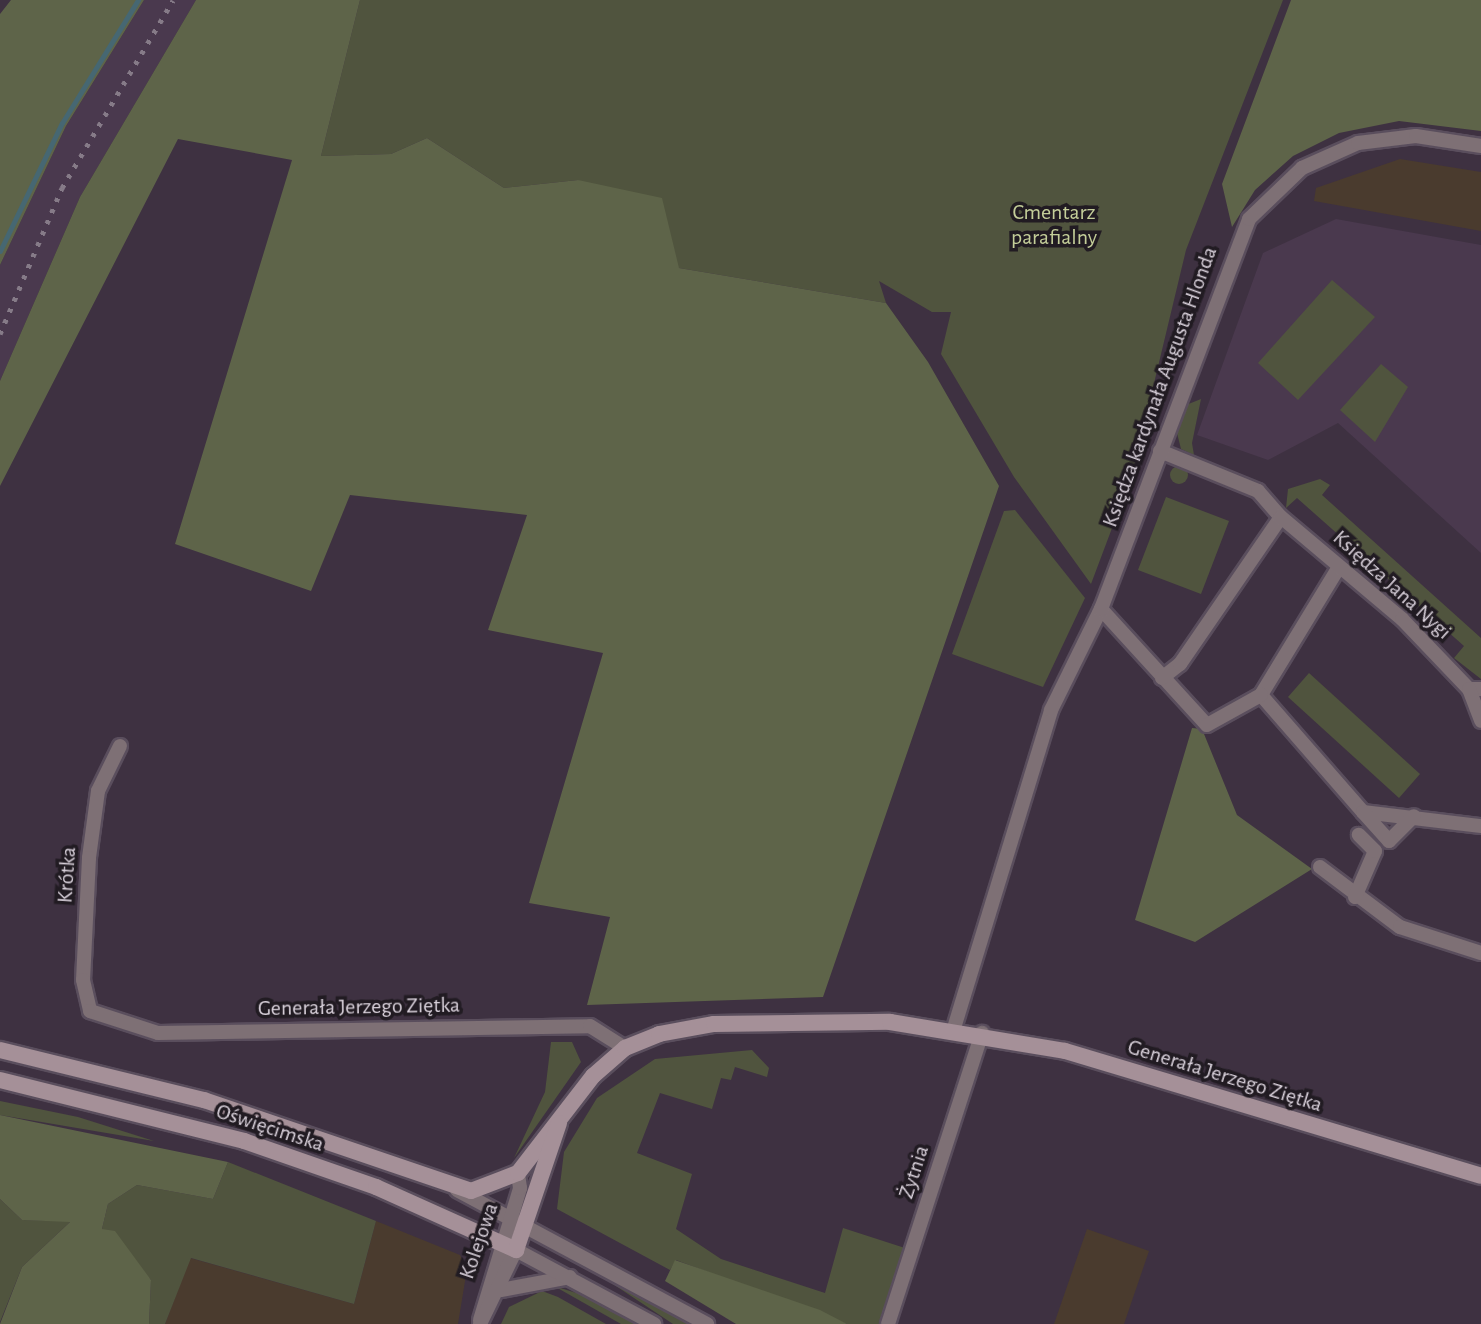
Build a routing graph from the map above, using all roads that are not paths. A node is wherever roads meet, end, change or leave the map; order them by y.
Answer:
1 (1481, 146) edge
2 (1160, 451) junction
3 (1281, 517) junction
4 (1339, 567) junction
5 (1101, 609) junction
6 (1162, 678) junction
7 (1475, 689) edge
8 (1261, 695) junction
9 (1481, 721) edge
10 (120, 746) dead end
11 (1363, 812) junction
12 (1414, 816) junction
13 (1481, 826) edge
14 (1359, 835) dead end
15 (1320, 867) dead end
16 (1355, 897) junction
17 (1481, 953) edge
18 (90, 1011) joint
19 (954, 1028) junction
20 (982, 1033) junction
21 (625, 1048) junction
22 (0, 1050) edge
23 (0, 1080) edge
24 (561, 1114) junction
25 (518, 1173) junction
26 (1481, 1176) edge
27 (455, 1189) junction
28 (510, 1217) junction
29 (526, 1225) junction
30 (508, 1246) junction
31 (570, 1277) junction
32 (501, 1290) junction
33 (480, 1324) edge
34 (654, 1324) edge
35 (707, 1324) edge
36 (888, 1324) edge

1 - 2 street, Księdza kardynała Augusta Hlonda
2 - 3 street, Księdza Jana Nygi
2 - 5 street, Księdza kardynała Augusta Hlonda
3 - 4 street, Księdza Jana Nygi
3 - 6 street
4 - 7 street, Księdza Jana Nygi
4 - 8 street
5 - 6 street
5 - 19 street
6 - 8 street
7 - 9 street, Księdza Jana Nygi
8 - 11 street
10 - 18 street, Krótka
11 - 12 street
11 - 12 street
12 - 13 street
14 - 16 street
15 - 16 street
16 - 17 street
18 - 21 street, Generała Jerzego Ziętka
19 - 20 main road, Generała Jerzego Ziętka
19 - 21 main road, Generała Jerzego Ziętka
20 - 26 main road, Generała Jerzego Ziętka
20 - 36 street, Żytnia
21 - 24 main road
22 - 27 main road, Oświęcimska
23 - 30 main road, Oświęcimska
24 - 25 main road
24 - 29 main road
25 - 27 main road, Oświęcimska
25 - 28 street, Kolejowa
27 - 28 street, Oświęcimska
28 - 29 street, Oświęcimska
28 - 30 street, Kolejowa
29 - 30 main road
29 - 35 street, Oświęcimska
30 - 31 street, Oświęcimska
30 - 32 street, Kolejowa
30 - 33 street, Kolejowa
31 - 32 street
31 - 34 street, Oświęcimska
32 - 33 street, Kolejowa

